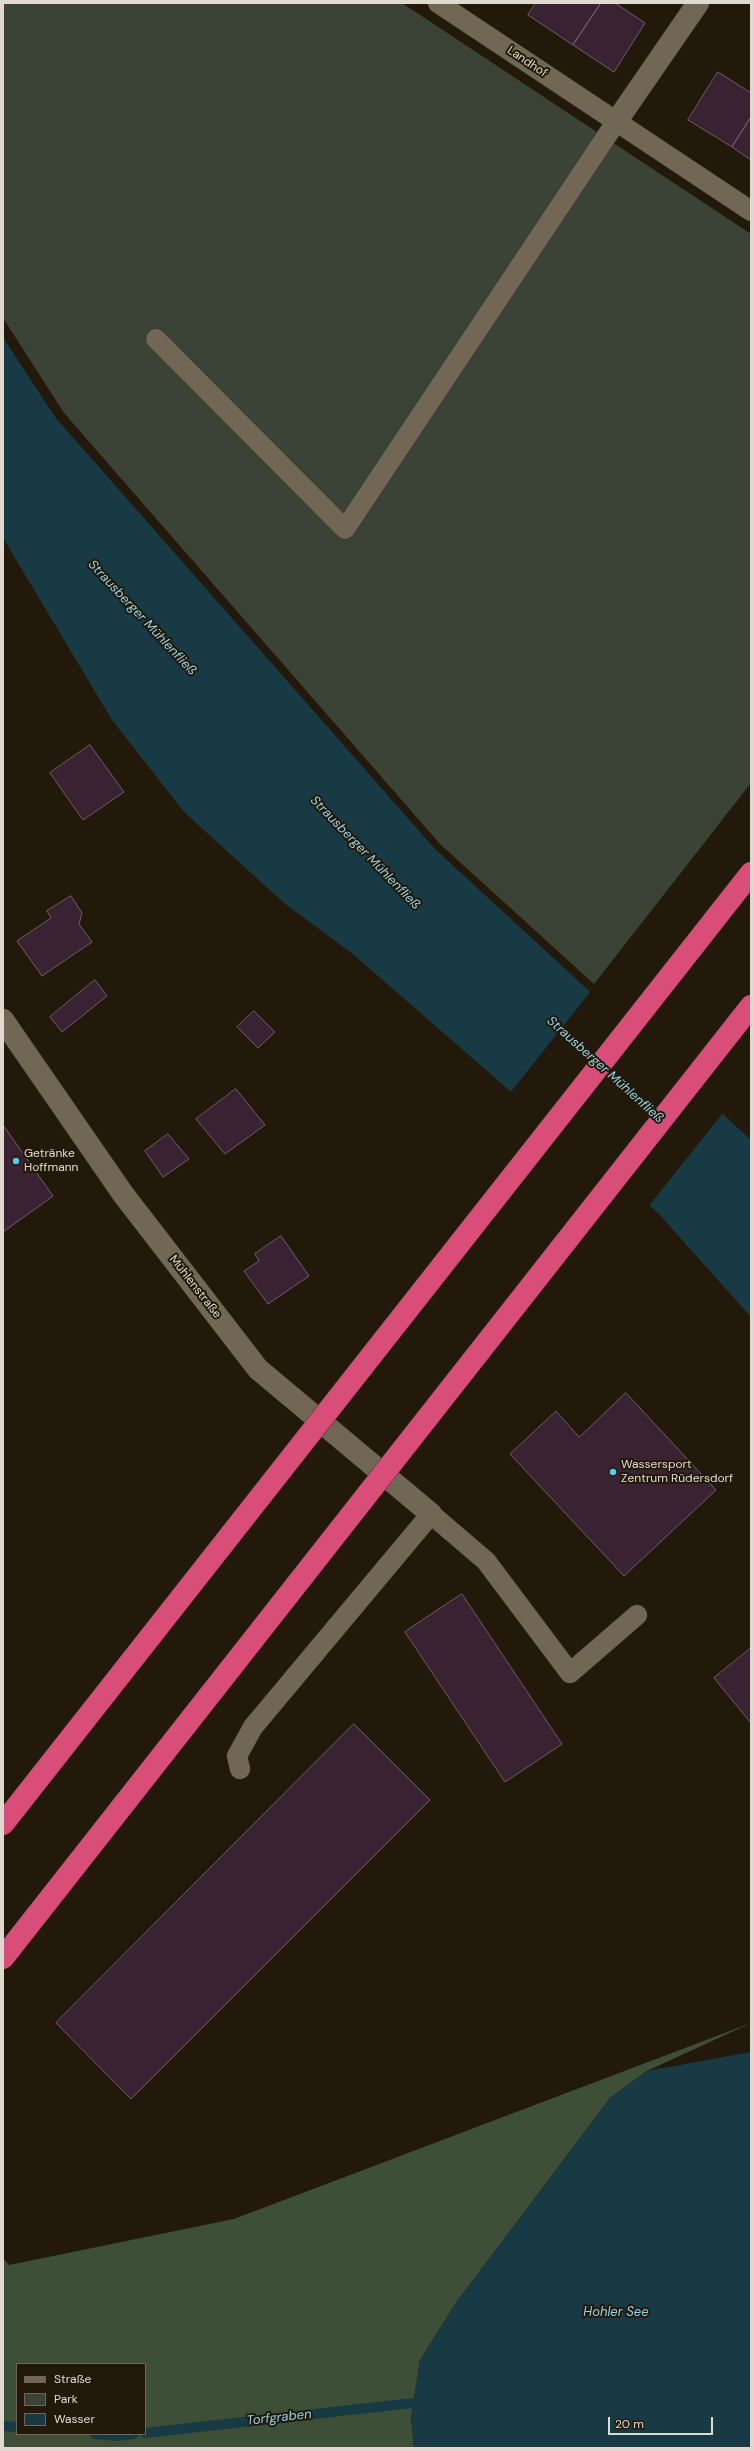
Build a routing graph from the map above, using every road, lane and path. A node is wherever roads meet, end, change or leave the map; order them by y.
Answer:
1 (438, 3) edge
2 (698, 3) edge
3 (616, 122) junction
4 (751, 210) edge
5 (156, 339) dead end
6 (751, 873) edge
7 (751, 1006) edge
8 (3, 1020) edge
9 (431, 1514) junction
10 (637, 1615) dead end
11 (240, 1770) dead end
12 (3, 1824) edge
13 (3, 1958) edge

1 - 3 lane, Landhof
2 - 3 street
3 - 4 lane, Landhof
3 - 5 lane
6 - 12 highway, bridge
7 - 13 highway, bridge
8 - 9 street, Mühlenstraße
9 - 10 lane
9 - 11 lane

